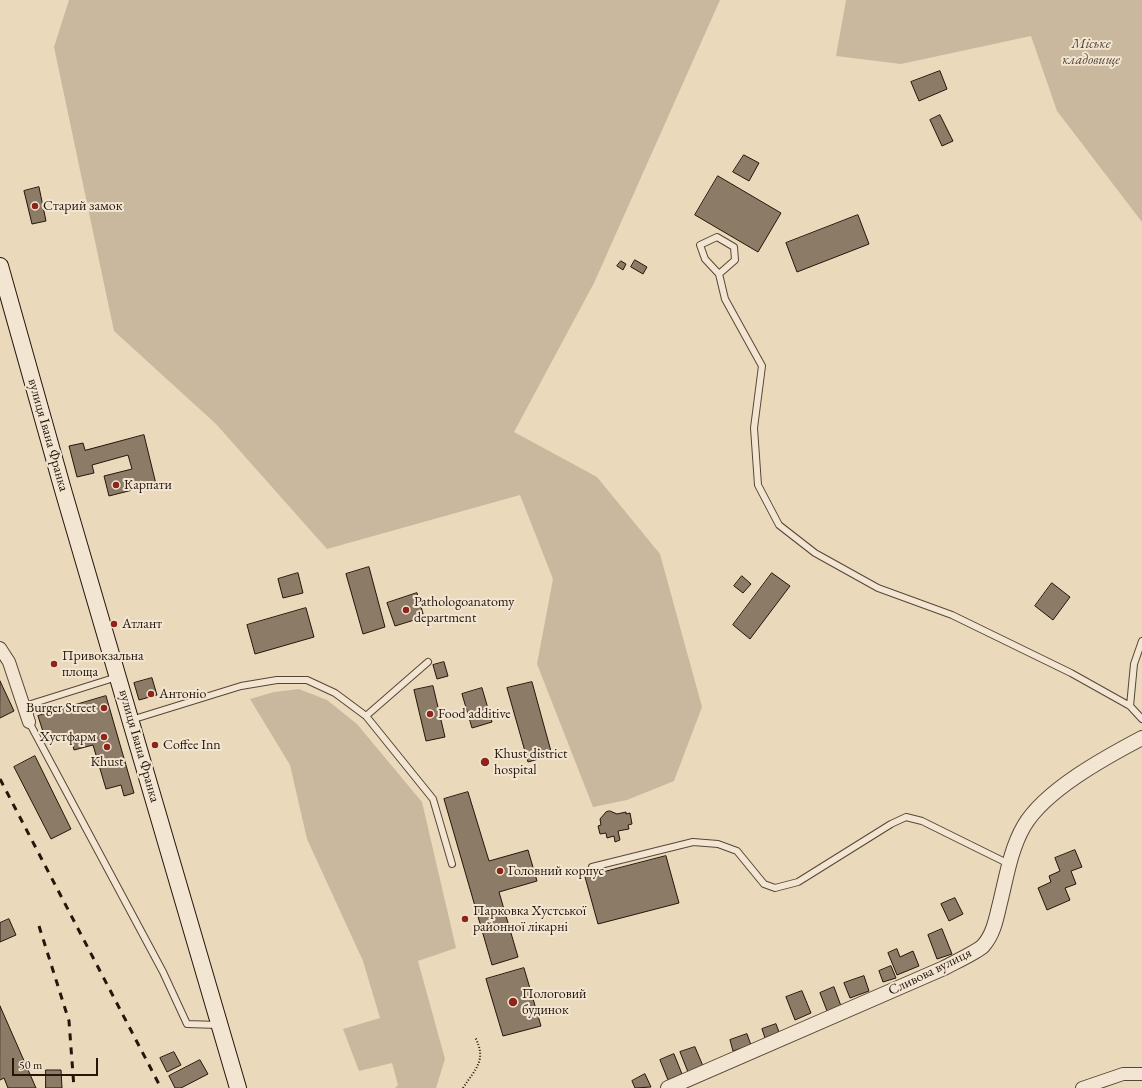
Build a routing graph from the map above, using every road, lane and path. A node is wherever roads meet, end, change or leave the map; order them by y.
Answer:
1 (0, 266) edge
2 (719, 274) junction
3 (1142, 641) edge
4 (0, 648) edge
5 (428, 662) dead end
6 (119, 676) junction
7 (1130, 706) junction
8 (366, 716) junction
9 (1142, 719) edge
10 (132, 720) junction
11 (29, 722) junction
12 (1142, 738) edge
13 (452, 864) dead end
14 (1010, 864) junction
15 (592, 868) dead end
16 (220, 1025) junction
17 (475, 1037) dead end
18 (1142, 1074) edge
19 (238, 1088) edge
20 (463, 1088) edge
21 (668, 1088) edge
22 (1082, 1088) edge

1 - 6 main road, вулиця Івана Франка
2 - 2 lane
2 - 7 lane
3 - 7 lane
4 - 11 street
5 - 8 lane
6 - 10 main road, вулиця Івана Франка
6 - 11 lane
7 - 9 lane
8 - 10 lane
8 - 13 lane
10 - 16 main road, вулиця Івана Франка
11 - 16 lane
12 - 14 street, Сливова вулиця
14 - 15 lane
14 - 21 street, Сливова вулиця
16 - 19 main road, вулиця Івана Франка
17 - 20 path
18 - 22 street

